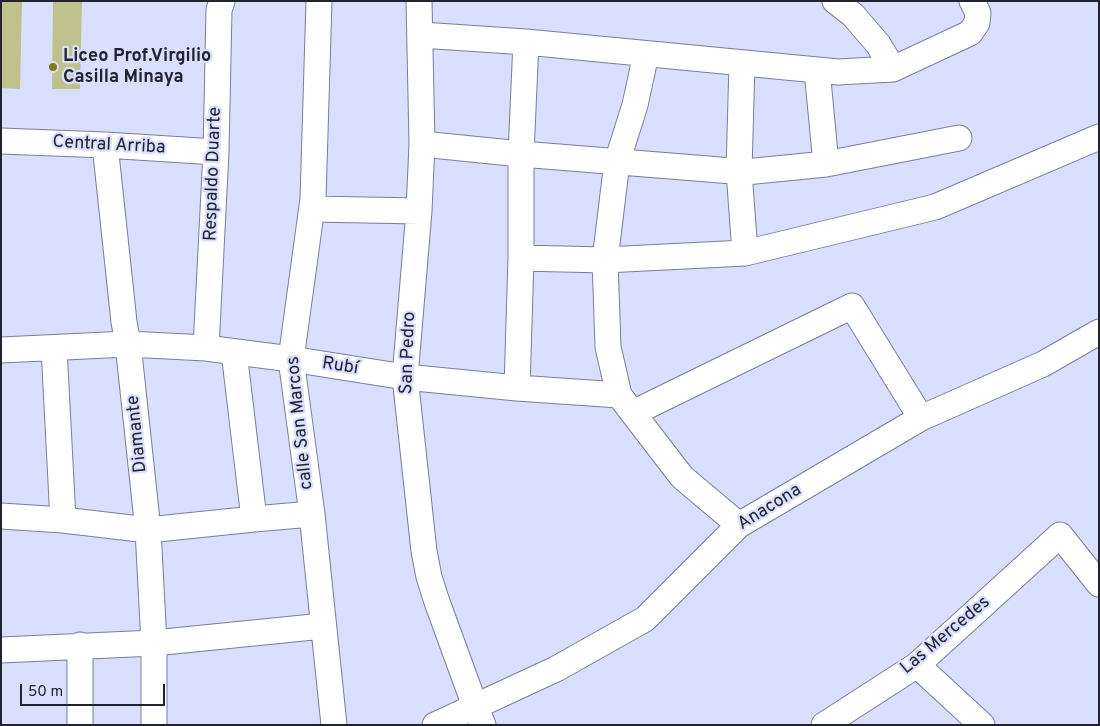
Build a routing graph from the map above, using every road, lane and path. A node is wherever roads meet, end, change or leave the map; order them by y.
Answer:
1 (222, 1) edge
2 (319, 1) edge
3 (419, 1) edge
4 (835, 1) edge
5 (972, 1) edge
6 (421, 35) junction
7 (526, 42) junction
8 (646, 54) junction
9 (742, 63) junction
10 (893, 69) junction
11 (817, 70) junction
12 (1099, 137) edge
13 (959, 138) dead end
14 (1, 141) edge
15 (105, 144) junction
16 (422, 144) junction
17 (216, 152) junction
18 (521, 154) junction
19 (617, 162) junction
20 (826, 164) junction
21 (739, 172) junction
22 (312, 209) junction
23 (418, 211) junction
24 (745, 253) junction
25 (521, 258) junction
26 (605, 260) junction
27 (1099, 332) edge
28 (128, 344) junction
29 (54, 348) junction
30 (206, 348) junction
31 (1, 350) edge
32 (234, 352) junction
33 (291, 359) junction
34 (405, 377) junction
35 (517, 388) junction
36 (626, 404) junction
37 (921, 418) junction
38 (312, 514) junction
39 (1, 516) edge
40 (254, 519) junction
41 (63, 520) junction
42 (739, 525) junction
43 (148, 530) junction
44 (1099, 584) edge
45 (323, 626) junction
46 (154, 642) junction
47 (80, 645) junction
48 (1, 650) edge
49 (917, 665) junction
50 (479, 716) edge
51 (80, 725) edge
52 (154, 725) edge
53 (334, 725) edge
54 (435, 725) edge
55 (824, 725) edge
56 (982, 725) edge

1 - 17 street, Respaldo Duarte
2 - 22 street, calle San Marcos
3 - 6 street, San Pedro
4 - 10 street
5 - 10 street
6 - 7 street
6 - 16 street, San Pedro
7 - 8 street
7 - 18 street
8 - 9 street
8 - 19 street
9 - 11 street
9 - 21 street
10 - 11 street
11 - 20 street
12 - 24 street
13 - 20 street
14 - 15 street, Central Arriba
15 - 17 street, Central Arriba
15 - 28 street, Diamante
16 - 18 street
16 - 23 street, San Pedro
17 - 30 street, Respaldo Duarte
18 - 19 street
18 - 25 street
19 - 21 street
19 - 26 street
20 - 21 street
21 - 24 street
22 - 23 street
22 - 33 street, calle San Marcos
23 - 34 street, San Pedro
24 - 26 street
25 - 26 street
25 - 35 street
26 - 36 street
27 - 37 street, Anacona
28 - 29 street, Rubí
28 - 30 street, Rubí
28 - 43 street, Diamante
29 - 31 street, Rubí
29 - 41 street
30 - 32 street, Rubí
32 - 33 street, Rubí
32 - 40 street
33 - 34 street, Rubí
33 - 38 street, calle San Marcos
34 - 35 street, Rubí
34 - 50 street, San Pedro
35 - 36 street, Rubí
36 - 37 street
36 - 42 street
37 - 42 street, Anacona
38 - 40 street
38 - 45 street, calle San Marcos
39 - 41 street
40 - 43 street
41 - 43 street
42 - 50 street, Anacona
43 - 46 street, Diamante
44 - 49 street, Las Mercedes
45 - 46 street
45 - 53 street, calle San Marcos
46 - 47 street
46 - 52 street, Diamante
47 - 48 street
47 - 51 street
49 - 55 street, Las Mercedes
49 - 56 street
50 - 54 street, Anacona

